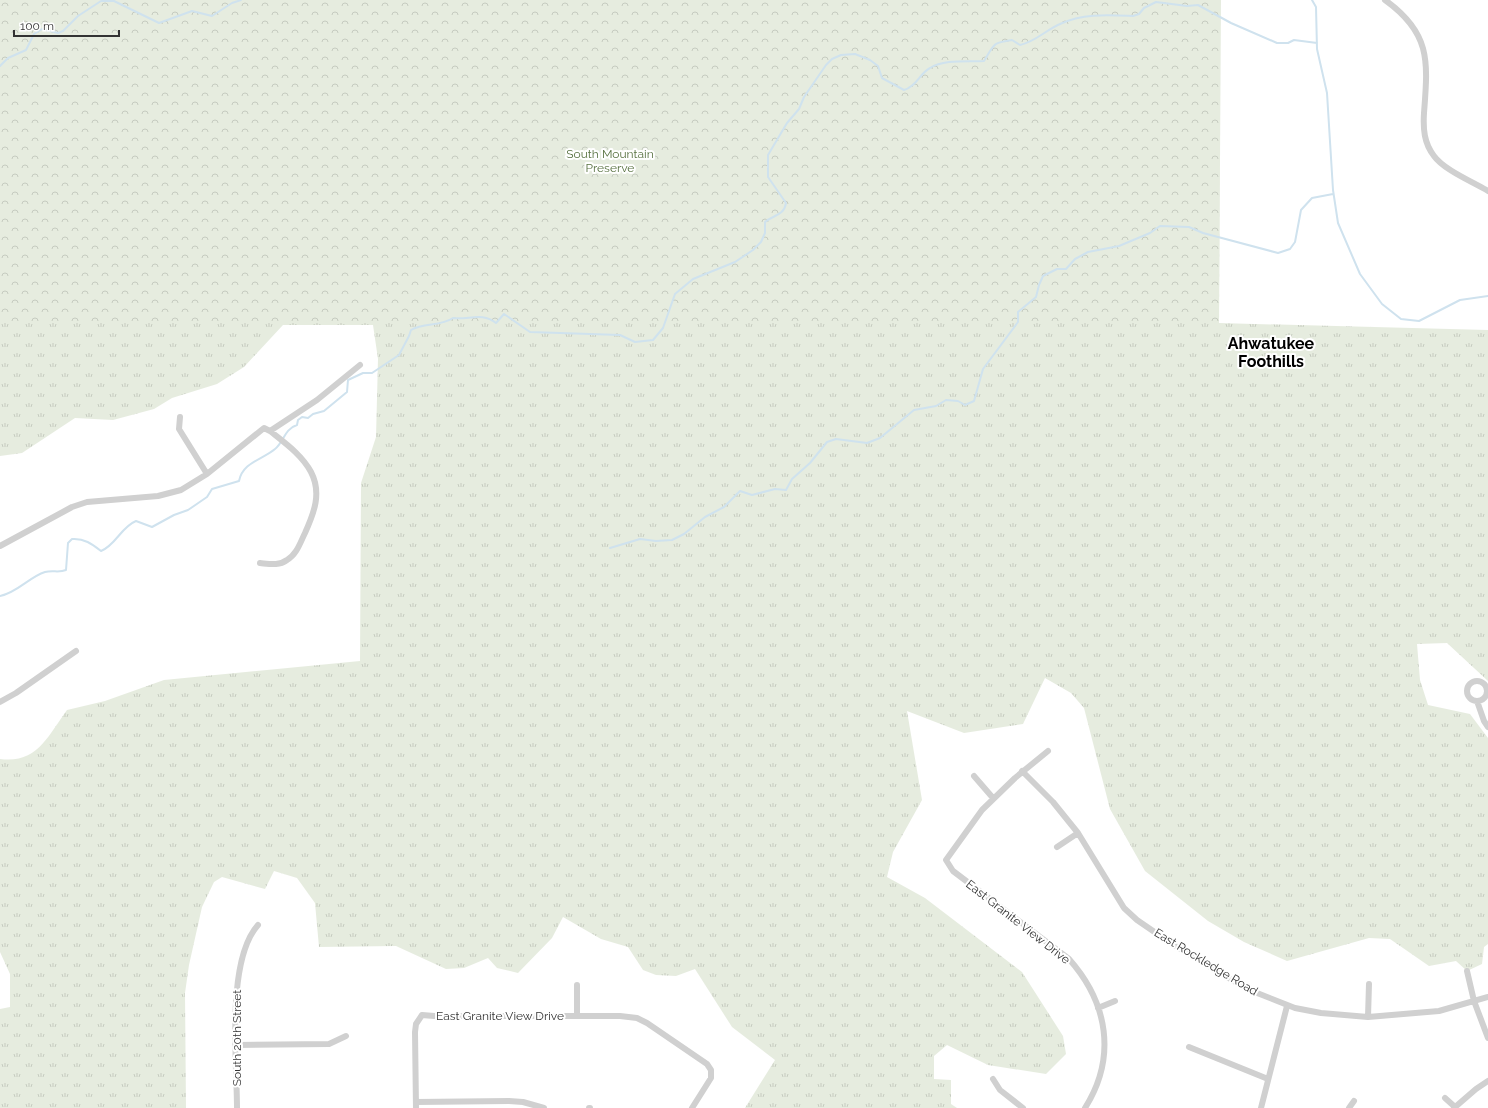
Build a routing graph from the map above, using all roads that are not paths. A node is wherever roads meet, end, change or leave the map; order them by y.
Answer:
1 (1385, 0) edge
2 (1488, 191) edge
3 (360, 365) dead end
4 (180, 416) dead end
5 (270, 432) junction
6 (207, 474) junction
7 (0, 546) edge
8 (260, 563) dead end
9 (76, 651) dead end
10 (1478, 701) dead end
11 (0, 702) edge
12 (1488, 727) edge
13 (1048, 751) dead end
14 (1022, 771) junction
15 (974, 776) dead end
16 (993, 798) junction
17 (1078, 833) junction
18 (1057, 848) dead end
19 (258, 925) dead end
20 (1467, 971) dead end
21 (1369, 984) dead end
22 (577, 985) dead end
23 (1488, 998) edge
24 (1115, 1001) dead end
25 (1474, 1001) junction
26 (1287, 1006) junction
27 (1098, 1008) junction
28 (577, 1016) junction
29 (1368, 1018) junction
30 (346, 1036) dead end
31 (1488, 1038) edge
32 (236, 1045) junction
33 (1189, 1047) dead end
34 (993, 1079) dead end
35 (1268, 1079) junction
36 (1488, 1081) edge
37 (1445, 1098) dead end
38 (1354, 1102) dead end
39 (416, 1105) edge
40 (236, 1108) edge
41 (544, 1108) edge
42 (692, 1108) edge
43 (1023, 1108) edge
44 (1085, 1108) edge
45 (1261, 1108) edge
46 (1349, 1108) edge
47 (1454, 1108) edge

1 - 2 street
3 - 5 street
4 - 6 street
5 - 6 street
5 - 8 street
6 - 7 street
9 - 11 street
10 - 12 street
13 - 14 street
14 - 16 street
14 - 17 street, East Rockledge Road
15 - 16 street
16 - 27 street, East Granite View Drive
17 - 18 street
17 - 26 street, East Rockledge Road
19 - 32 street, South 20th Street
20 - 25 street
21 - 29 street
22 - 28 street, East Granite View Drive
23 - 25 street, East Rockledge Road
24 - 27 street
25 - 29 street, East Rockledge Road
25 - 31 street
26 - 29 street, East Rockledge Road
26 - 35 street
27 - 44 street, East Granite View Drive
28 - 39 street, East Granite View Drive
28 - 42 street, East Granite View Drive
30 - 32 street
32 - 40 street, South 20th Street
33 - 35 street
34 - 43 street
35 - 45 street
36 - 47 street
37 - 47 street
38 - 46 street
39 - 41 street

